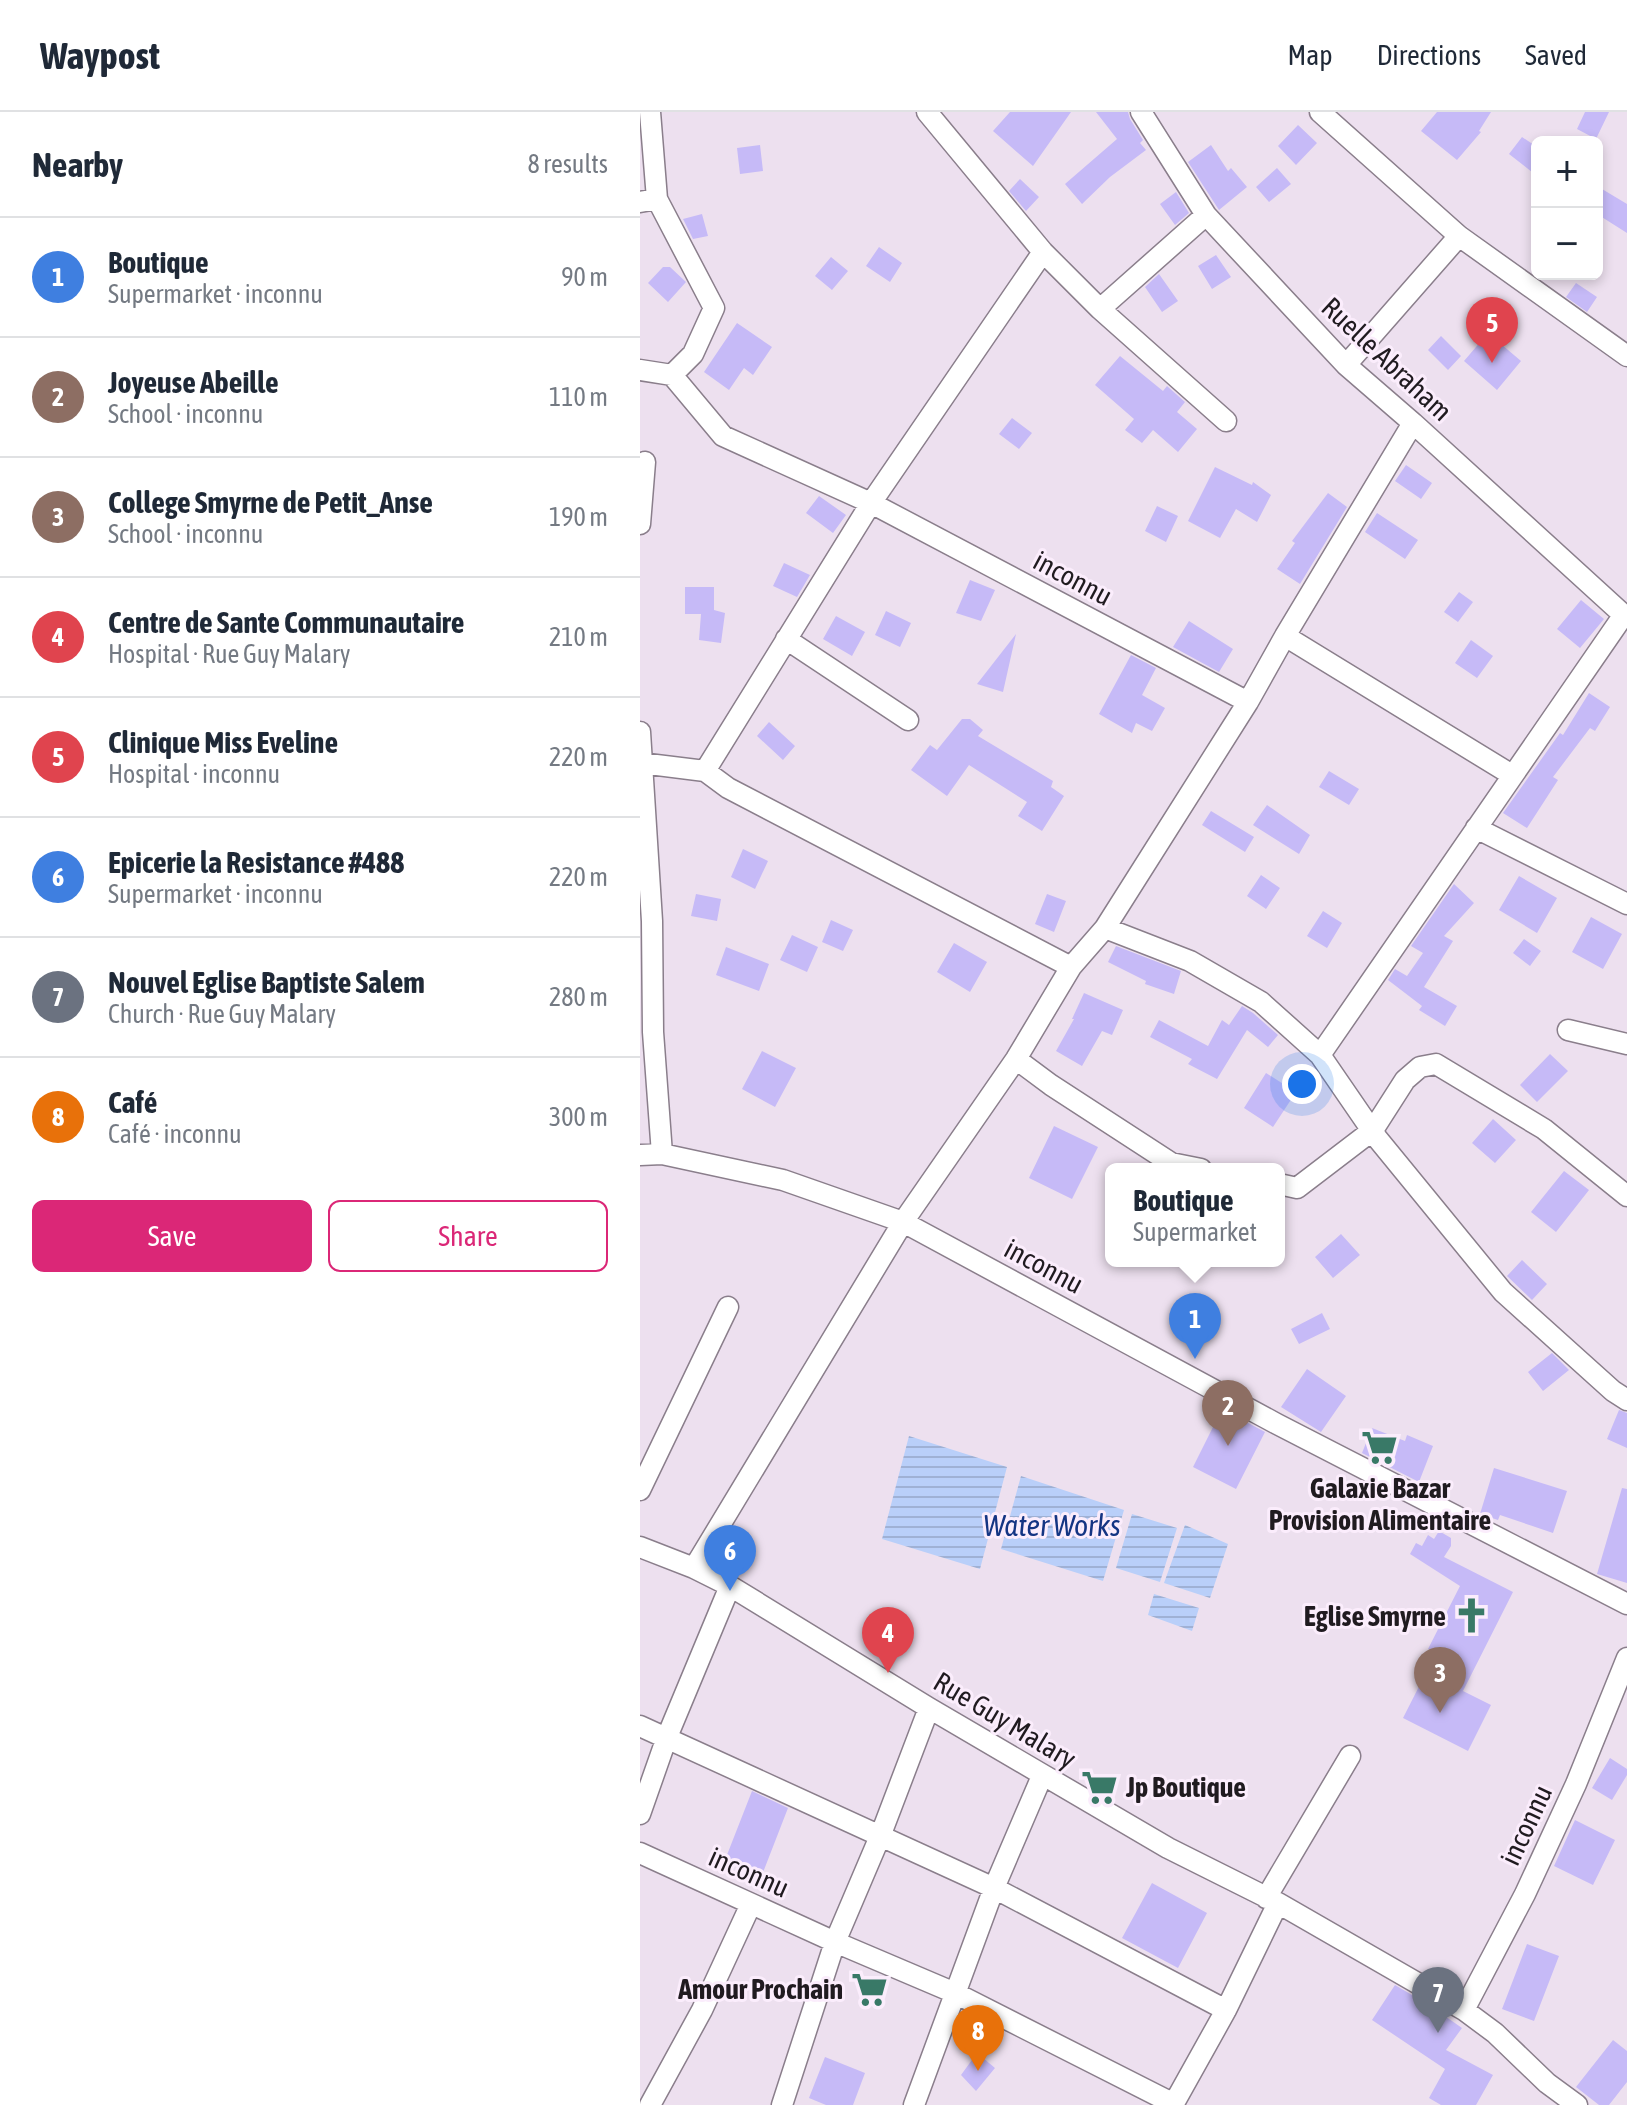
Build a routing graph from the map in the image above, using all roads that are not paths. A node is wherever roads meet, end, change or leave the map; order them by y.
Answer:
1 (650, 112) edge
2 (927, 112) edge
3 (1141, 112) edge
4 (1320, 112) edge
5 (649, 200) edge
6 (1206, 215) junction
7 (1459, 236) junction
8 (1043, 252) junction
9 (1100, 309) junction
10 (1627, 356) edge
11 (1346, 365) junction
12 (640, 370) edge
13 (672, 375) junction
14 (1226, 421) dead end
15 (1413, 423) junction
16 (645, 462) dead end
17 (871, 503) junction
18 (640, 524) edge
19 (1625, 617) edge
20 (1285, 636) junction
21 (786, 639) junction
22 (1248, 702) junction
23 (908, 720) dead end
24 (640, 732) edge
25 (642, 763) edge
26 (705, 771) junction
27 (1512, 775) junction
28 (1476, 828) junction
29 (1627, 904) edge
30 (646, 921) edge
31 (1105, 928) junction
32 (1071, 967) junction
33 (1568, 1030) dead end
34 (646, 1032) edge
35 (1627, 1044) edge
36 (1320, 1055) junction
37 (1016, 1059) junction
38 (1373, 1130) junction
39 (662, 1154) junction
40 (640, 1155) edge
41 (1171, 1163) edge
42 (1285, 1185) edge
43 (1627, 1196) edge
44 (903, 1222) junction
45 (728, 1307) dead end
46 (1627, 1400) edge
47 (640, 1490) edge
48 (640, 1547) edge
49 (694, 1568) junction
50 (730, 1586) junction
51 (1627, 1604) edge
52 (1627, 1658) edge
53 (929, 1708) junction
54 (640, 1726) edge
55 (667, 1737) junction
56 (1350, 1756) dead end
57 (1042, 1776) junction
58 (640, 1814) edge
59 (881, 1834) junction
60 (640, 1853) edge
61 (994, 1888) junction
62 (1272, 1901) junction
63 (751, 1904) junction
64 (835, 1942) junction
65 (955, 1993) junction
66 (1226, 2010) junction
67 (1464, 2010) junction
68 (1173, 2104) edge
69 (650, 2105) edge
70 (782, 2105) edge
71 (914, 2105) edge
72 (1577, 2105) edge

1 - 5 street
2 - 8 street
3 - 6 street, Ruelle Abraham
4 - 7 street
5 - 13 street
6 - 9 street
6 - 11 street, Ruelle Abraham
7 - 10 street
7 - 11 street
8 - 9 street
8 - 17 street
9 - 14 street
11 - 15 street, Ruelle Abraham
12 - 13 street
13 - 17 street, inconnu
15 - 19 street, Ruelle Abraham
15 - 20 street
16 - 18 street
17 - 21 street
17 - 22 street, inconnu
19 - 27 street
20 - 22 street
20 - 27 street
21 - 23 street
21 - 26 street
22 - 31 street
24 - 25 street
25 - 26 street
25 - 30 street
26 - 32 street
27 - 28 street
28 - 29 street
28 - 36 street
30 - 34 street
31 - 32 street
31 - 36 street
32 - 37 street
33 - 35 street
34 - 39 street
36 - 38 street
37 - 41 street
37 - 44 street
38 - 42 street
38 - 43 street
38 - 46 street
39 - 40 street, inconnu
39 - 44 street, inconnu
44 - 49 street
44 - 51 street, inconnu
45 - 47 street
48 - 49 street, Rue Guy Malary
49 - 50 street, Rue Guy Malary
50 - 53 street, Rue Guy Malary
50 - 55 street
52 - 67 street, inconnu
53 - 57 street, Rue Guy Malary
53 - 59 street
54 - 55 street
55 - 58 street
55 - 59 street
56 - 62 street, inconnu
57 - 61 street
57 - 62 street, Rue Guy Malary
59 - 61 street
59 - 64 street
60 - 63 street, inconnu
61 - 65 street
61 - 66 street
62 - 66 street, inconnu
62 - 67 street, Rue Guy Malary
63 - 64 street, inconnu
63 - 69 street
64 - 65 street, inconnu
64 - 70 street
65 - 68 street, inconnu
65 - 71 street
66 - 68 street, inconnu
67 - 72 street, Rue Guy Malary

